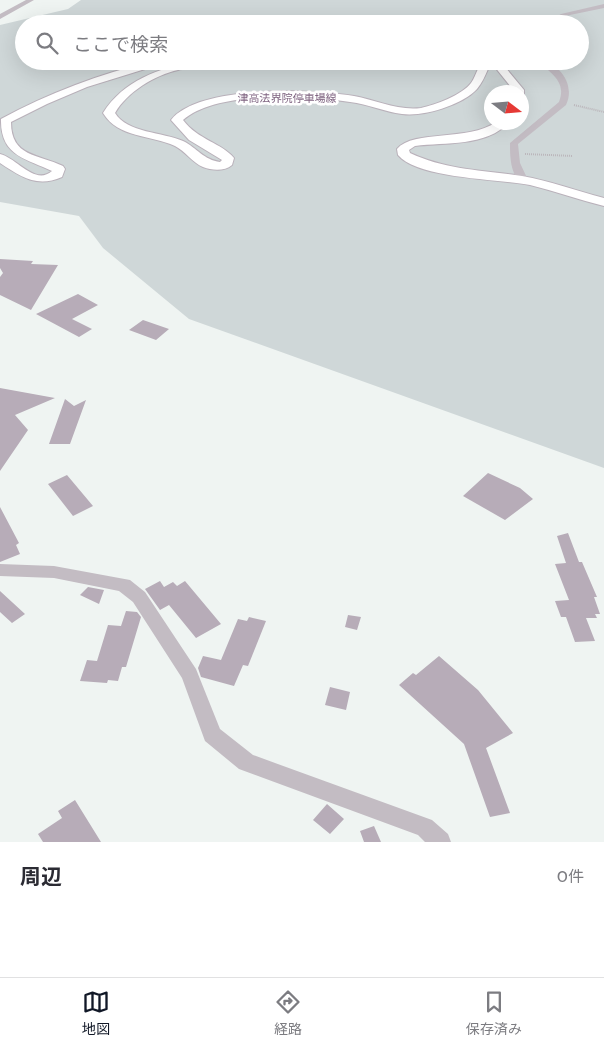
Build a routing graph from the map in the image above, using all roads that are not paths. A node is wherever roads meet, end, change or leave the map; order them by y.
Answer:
1 (31, 0) edge
2 (604, 6) edge
3 (562, 15) edge
4 (0, 16) edge
5 (130, 70) edge
6 (170, 70) edge
7 (481, 70) edge
8 (502, 70) edge
9 (554, 70) edge
10 (513, 85) edge
11 (494, 130) edge
12 (0, 158) edge
13 (523, 180) junction
14 (604, 202) edge
15 (0, 570) edge
16 (440, 842) edge

1 - 4 street
2 - 3 street
5 - 12 main road
6 - 7 main road, 津高法界院停車場線
8 - 10 main road
9 - 13 street
11 - 13 main road
13 - 14 main road
15 - 16 street

